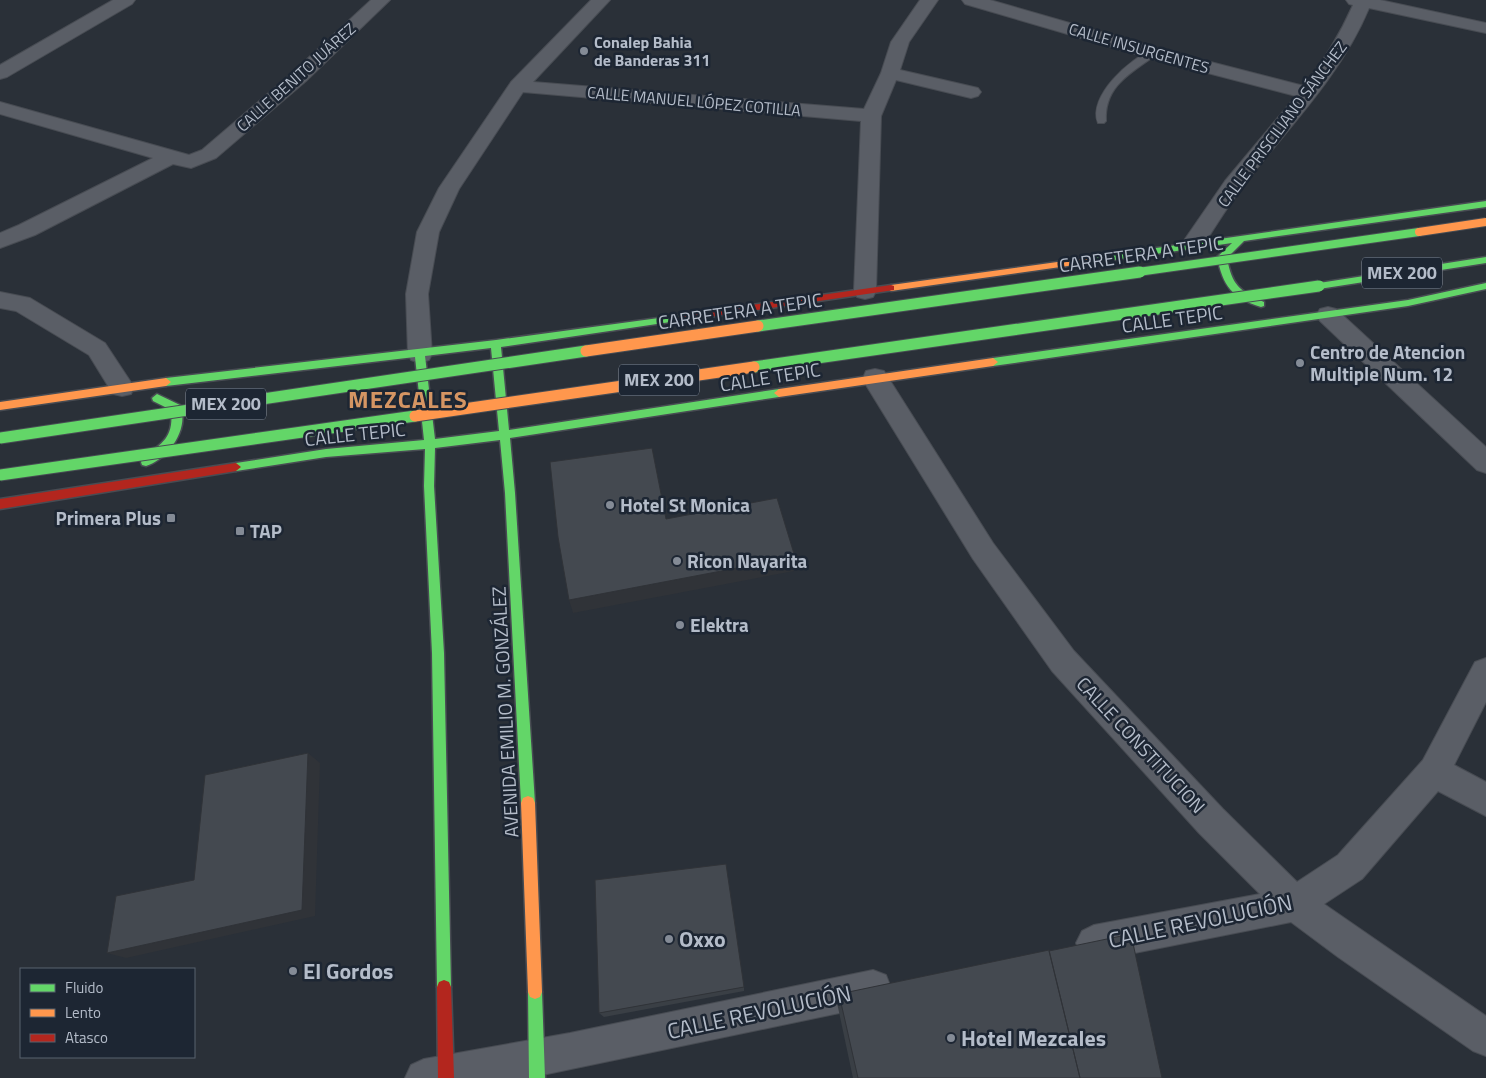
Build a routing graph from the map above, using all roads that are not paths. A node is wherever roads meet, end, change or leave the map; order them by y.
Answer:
1 (126, 0) edge
2 (381, 0) edge
3 (601, 0) edge
4 (929, 0) edge
5 (971, 0) edge
6 (1361, 1) edge
7 (1486, 28) edge
8 (1153, 53) junction
9 (0, 73) edge
10 (890, 73) junction
11 (518, 86) junction
12 (971, 92) dead end
13 (1308, 93) junction
14 (0, 108) edge
15 (871, 116) junction
16 (1101, 121) dead end
17 (170, 157) junction
18 (1486, 204) edge
19 (1486, 222) edge
20 (1245, 237) junction
21 (0, 241) edge
22 (1193, 244) junction
23 (1486, 260) edge
24 (1486, 286) edge
25 (865, 290) junction
26 (0, 300) edge
27 (1328, 315) junction
28 (496, 344) junction
29 (420, 354) junction
30 (875, 378) junction
31 (122, 387) junction
32 (0, 406) edge
33 (503, 435) junction
34 (0, 438) edge
35 (430, 444) junction
36 (1486, 463) edge
37 (0, 475) edge
38 (102, 488) junction
39 (0, 504) edge
40 (1486, 672) edge
41 (1434, 771) junction
42 (1486, 800) edge
43 (1295, 904) junction
44 (1064, 949) edge
45 (902, 982) edge
46 (1486, 1038) edge
47 (536, 1068) edge
48 (438, 1077) edge

1 - 9 street
2 - 17 street, CALLE BENITO JUÁREZ
3 - 11 street
4 - 10 street
5 - 8 street, CALLE INSURGENTES
6 - 7 street
6 - 13 street, CALLE PRISCILIANO SÁNCHEZ
8 - 13 street, CALLE INSURGENTES
8 - 16 lane
10 - 12 street
10 - 15 street
11 - 15 street, CALLE MANUEL LÓPEZ COTILLA
11 - 29 street
13 - 22 street, CALLE PRISCILIANO SÁNCHEZ
14 - 17 street
15 - 25 street
17 - 21 street
18 - 20 main road
19 - 34 main road, CARRETERA A TEPIC / MEX 200, bridge
20 - 22 main road
20 - 27 main road
22 - 25 main road
23 - 37 main road, MEX 200, bridge
24 - 27 main road, CALLE TEPIC
25 - 28 main road
26 - 31 street
27 - 30 main road, CALLE TEPIC
27 - 36 street
28 - 29 main road
28 - 33 main road, AVENIDA EMILIO M. GONZÁLEZ
29 - 31 main road
29 - 35 main road
30 - 33 main road, CALLE TEPIC
30 - 43 street, CALLE CONSTITUCION
31 - 32 main road
31 - 38 main road
33 - 35 main road, CALLE TEPIC
33 - 47 main road, AVENIDA EMILIO M. GONZÁLEZ
35 - 38 main road, CALLE TEPIC
35 - 48 main road
38 - 39 main road, CALLE TEPIC
40 - 41 street, CALLE REVOLUCIÓN
41 - 42 street
41 - 43 street, CALLE REVOLUCIÓN
43 - 44 street, CALLE REVOLUCIÓN
43 - 46 street, CALLE CONSTITUCION
45 - 47 street, CALLE REVOLUCIÓN
47 - 48 street, CALLE REVOLUCIÓN

